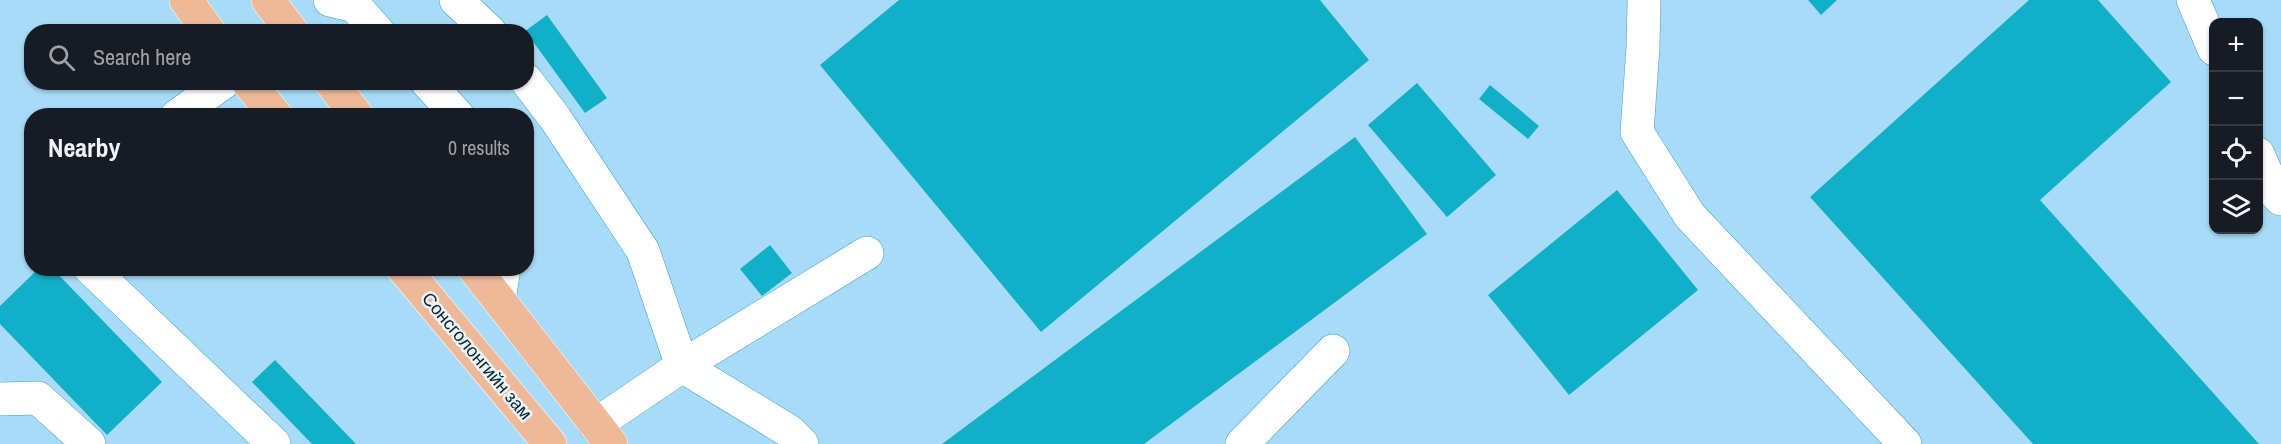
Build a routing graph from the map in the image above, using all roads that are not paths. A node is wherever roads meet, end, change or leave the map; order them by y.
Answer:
1 (186, 0) edge
2 (268, 0) edge
3 (330, 0) edge
4 (456, 0) edge
5 (1644, 0) edge
6 (2193, 0) edge
7 (203, 24) edge
8 (286, 24) edge
9 (371, 24) edge
10 (484, 24) edge
11 (2209, 37) edge
12 (213, 90) edge
13 (255, 90) edge
14 (337, 90) edge
15 (434, 90) edge
16 (534, 90) edge
17 (188, 108) edge
18 (269, 108) edge
19 (351, 108) edge
20 (451, 108) edge
21 (2263, 164) edge
22 (2281, 199) edge
23 (867, 253) dead end
24 (98, 276) edge
25 (410, 276) edge
26 (480, 276) edge
27 (503, 276) edge
28 (499, 300) junction
29 (1333, 351) dead end
30 (682, 366) junction
31 (0, 399) edge
32 (603, 435) edge
33 (89, 444) edge
34 (274, 444) edge
35 (550, 444) edge
36 (802, 444) edge
37 (1242, 444) edge
38 (1905, 444) edge

1 - 7 main road
2 - 8 main road
3 - 9 lane
4 - 10 lane
5 - 38 lane
6 - 11 lane
12 - 17 lane
13 - 18 main road
14 - 19 main road
15 - 20 lane
16 - 30 lane
21 - 22 lane
23 - 30 lane
24 - 34 lane
25 - 35 main road, Сонсголонгийн зам
26 - 28 main road
27 - 28 lane
28 - 32 main road
29 - 37 lane
30 - 32 lane
30 - 36 lane
31 - 33 lane

